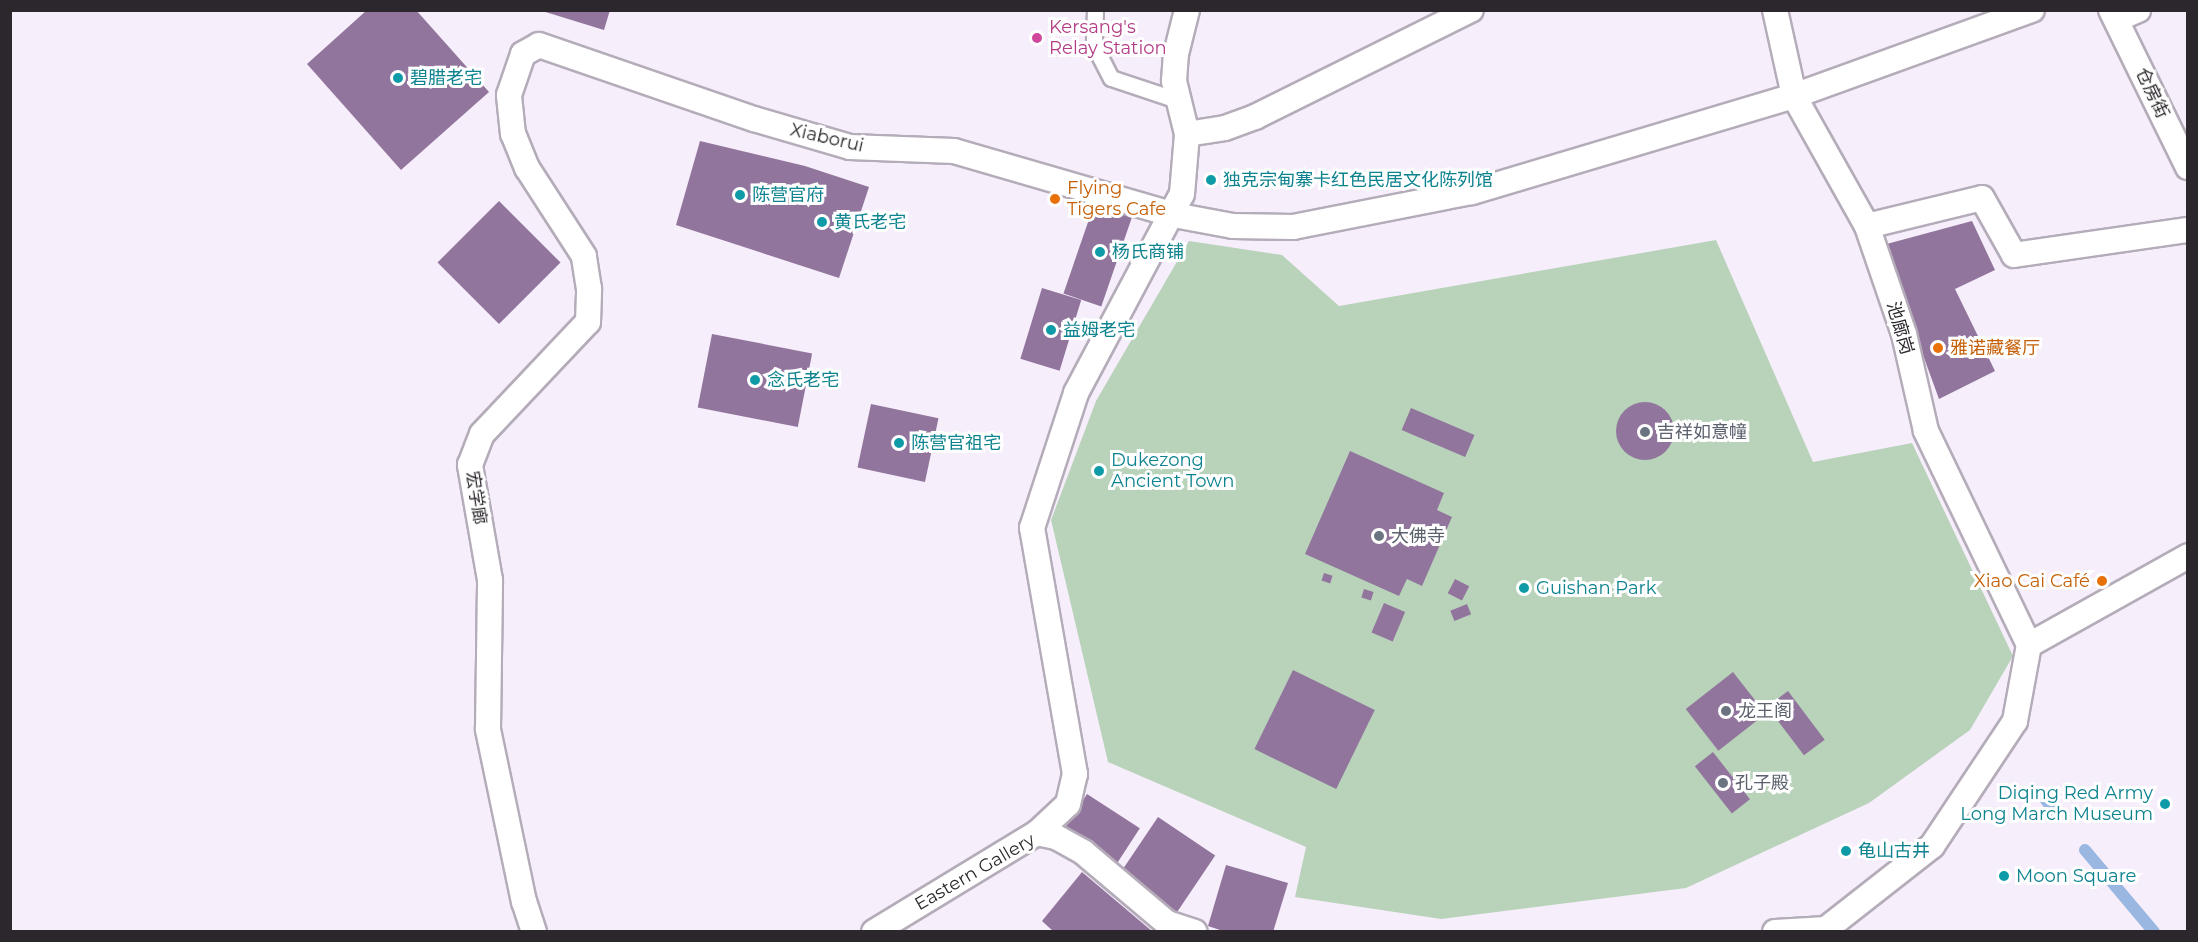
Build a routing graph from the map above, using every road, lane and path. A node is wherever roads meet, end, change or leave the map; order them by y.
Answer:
1 (1095, 10) edge
2 (1187, 10) edge
3 (1471, 10) edge
4 (1775, 10) edge
5 (2032, 10) edge
6 (2122, 14) edge
7 (523, 54) joint
8 (1794, 96) junction
9 (1177, 100) junction
10 (1186, 134) junction
11 (2187, 167) edge
12 (1174, 215) junction
13 (1867, 226) junction
14 (2187, 230) edge
15 (2187, 556) edge
16 (2029, 645) junction
17 (1037, 833) junction
18 (534, 932) edge
19 (874, 932) edge
20 (1195, 932) edge
21 (1775, 932) edge

1 - 9 lane
2 - 9 street
3 - 10 street
4 - 8 street, 池廊岗
5 - 8 street, Xiaborui
6 - 11 street, 仓房街
7 - 12 street, Xiaborui
7 - 18 street, 宏学廊
8 - 12 street, Xiaborui
8 - 13 street, 池廊岗
9 - 10 street
10 - 12 street
12 - 17 street
13 - 14 street
13 - 16 street, 池廊岗
15 - 16 street
16 - 21 street
17 - 19 street, Eastern Gallery
17 - 20 street, Eastern Gallery

